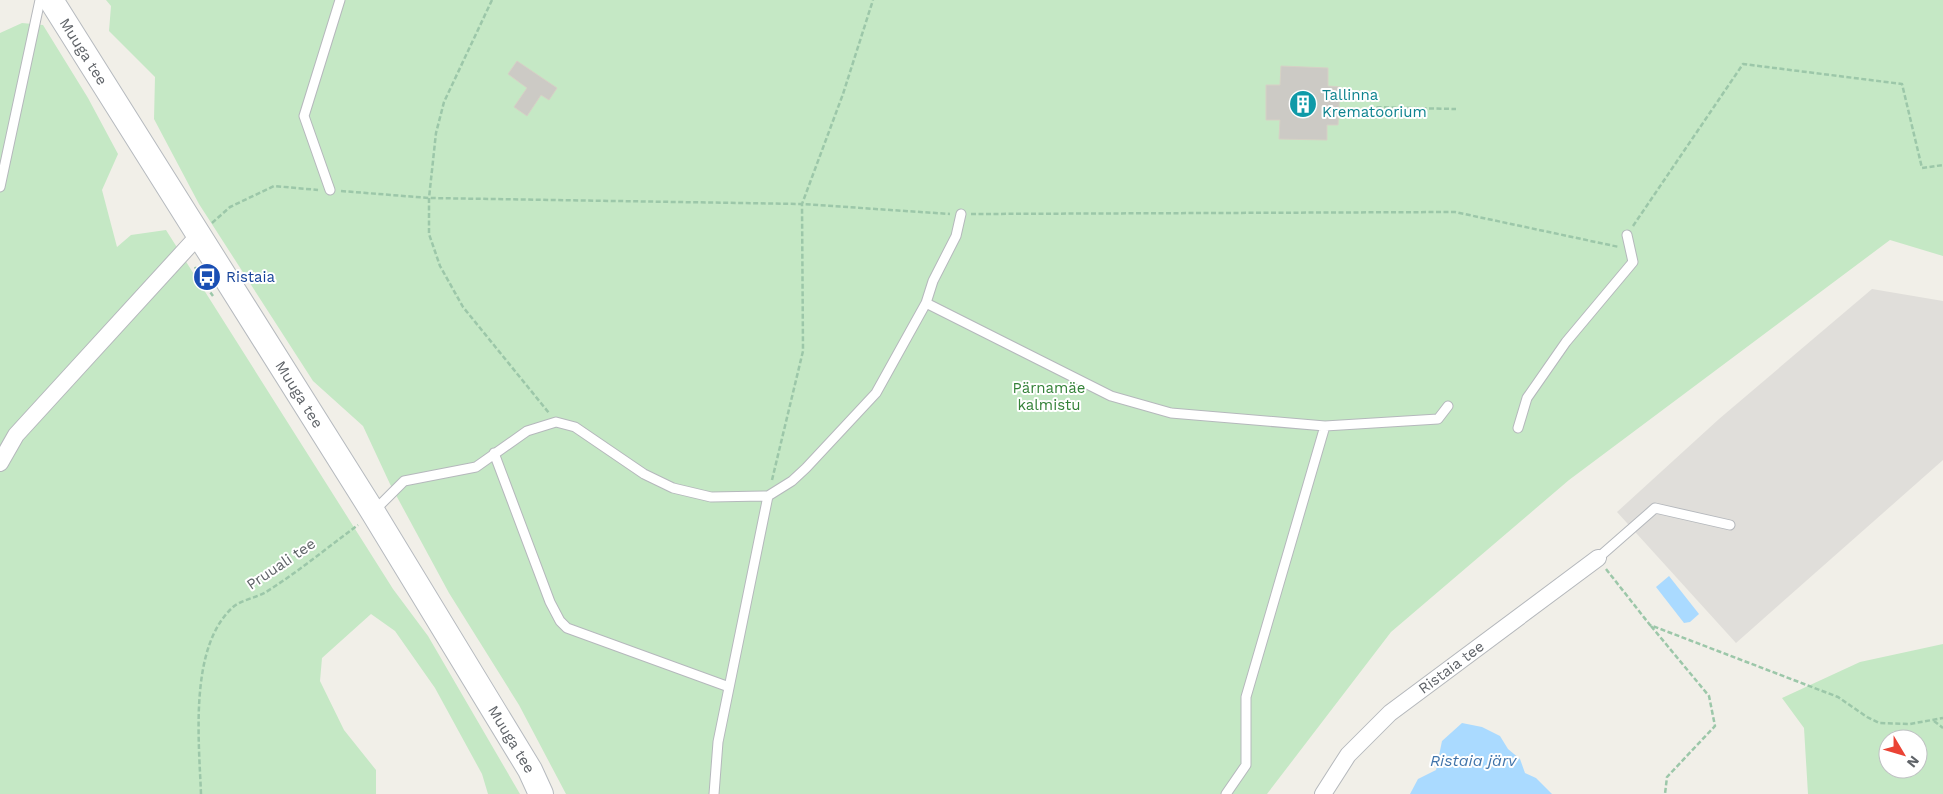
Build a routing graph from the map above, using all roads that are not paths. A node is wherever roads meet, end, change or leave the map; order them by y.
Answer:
1 (40, 0) edge
2 (51, 0) edge
3 (340, 0) edge
4 (0, 187) edge
5 (330, 190) road end
6 (961, 214) road end
7 (1627, 235) road end
8 (198, 236) junction
9 (926, 303) junction
10 (1448, 406) dead end
11 (1325, 426) junction
12 (1518, 428) dead end
13 (494, 453) junction
14 (0, 463) edge
15 (768, 496) junction
16 (369, 516) junction
17 (1730, 525) dead end
18 (1598, 558) joint
19 (729, 687) junction
20 (541, 794) edge
21 (714, 794) edge
22 (1226, 794) edge
23 (1323, 794) edge

1 - 4 lane
2 - 8 main road, Muuga tee
3 - 5 lane
6 - 9 lane
7 - 12 lane
8 - 14 street
8 - 16 main road, Muuga tee
9 - 11 lane
9 - 15 lane
10 - 11 lane
11 - 22 lane
13 - 15 lane
13 - 16 lane
13 - 19 lane
15 - 19 lane
16 - 20 main road, Muuga tee
17 - 18 lane
18 - 23 street, Ristaia tee
19 - 21 lane

